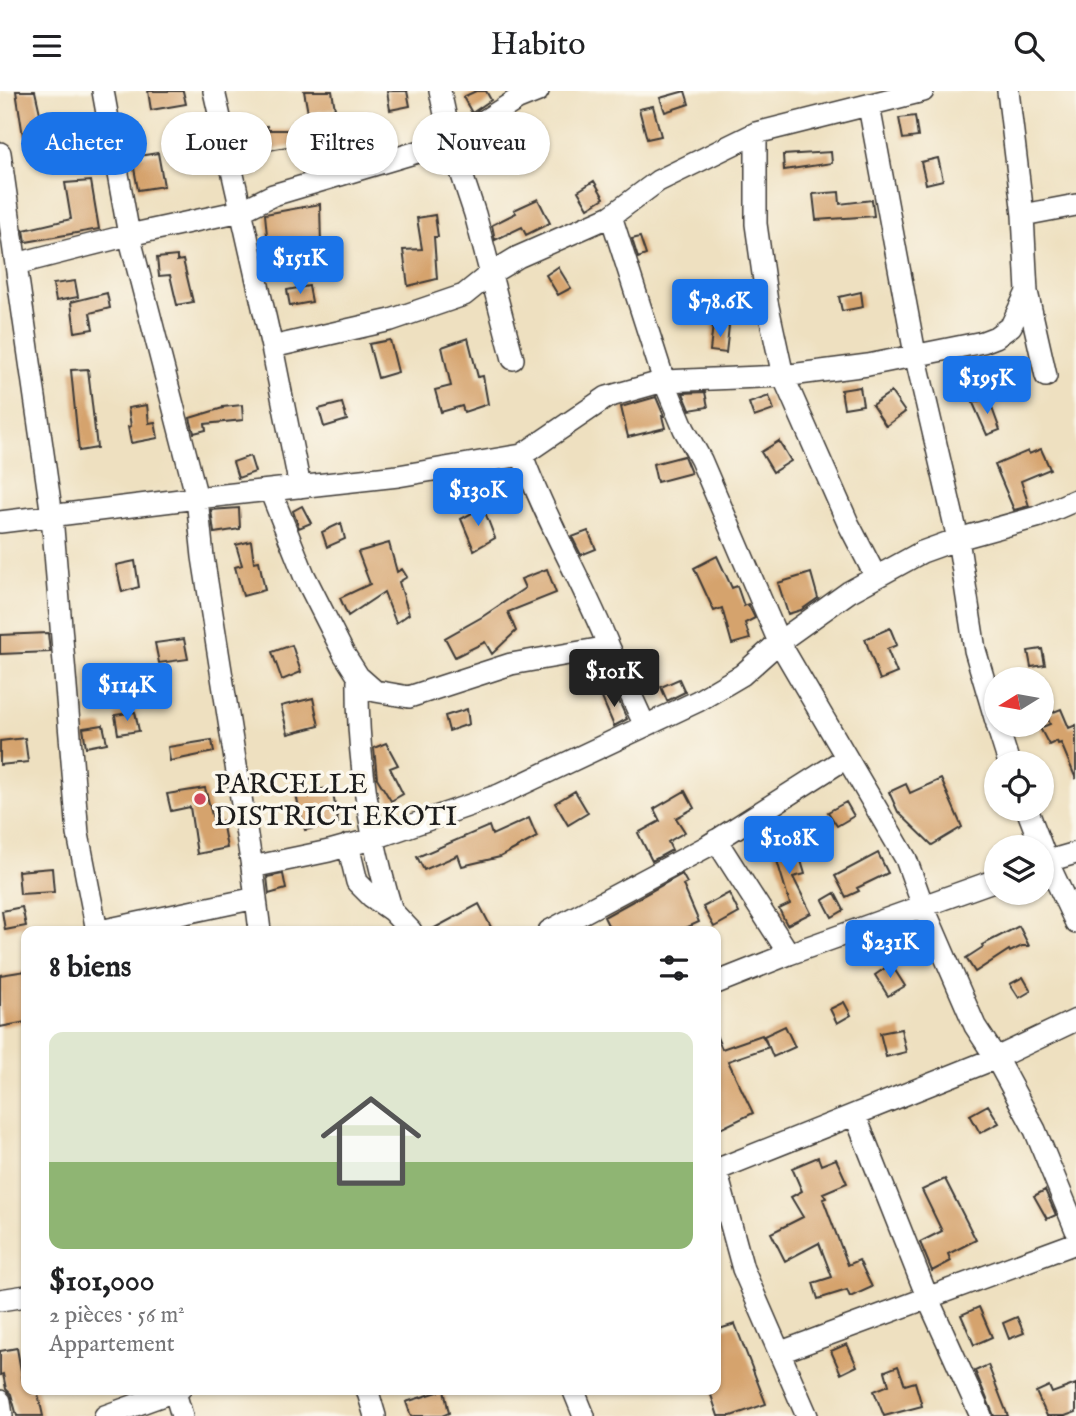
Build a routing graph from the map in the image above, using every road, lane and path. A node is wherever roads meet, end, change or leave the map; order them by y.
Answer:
1 (103, 91) edge
2 (214, 91) edge
3 (440, 91) edge
4 (538, 91) edge
5 (923, 91) edge
6 (1008, 91) edge
7 (869, 106) junction
8 (445, 112) edge
9 (498, 112) edge
10 (756, 133) junction
11 (0, 153) edge
12 (412, 154) edge
13 (462, 175) edge
14 (1076, 205) edge
15 (241, 211) junction
16 (1023, 215) junction
17 (611, 216) junction
18 (129, 235) junction
19 (16, 264) junction
20 (490, 274) junction
21 (1027, 292) junction
22 (21, 303) junction
23 (0, 307) edge
24 (272, 347) junction
25 (915, 354) junction
26 (513, 359) dead end
27 (783, 376) junction
28 (1046, 376) dead end
29 (664, 381) junction
30 (522, 455) junction
31 (300, 487) junction
32 (270, 490) junction
33 (197, 498) junction
34 (1076, 500) edge
35 (52, 516) junction
36 (0, 522) edge
37 (958, 539) junction
38 (876, 577) junction
39 (779, 642) junction
40 (610, 647) junction
41 (358, 676) junction
42 (984, 681) edge
43 (645, 726) junction
44 (846, 758) junction
45 (372, 839) junction
46 (716, 840) junction
47 (348, 845) junction
48 (1076, 853) edge
49 (1054, 859) edge
50 (252, 866) junction
51 (1054, 881) edge
52 (984, 884) edge
53 (256, 898) junction
54 (923, 907) junction
55 (393, 911) junction
56 (1076, 923) edge
57 (97, 926) edge
58 (122, 926) edge
59 (259, 926) edge
60 (406, 926) edge
61 (558, 926) edge
62 (789, 954) junction
63 (721, 981) edge
64 (1076, 1020) edge
65 (996, 1058) junction
66 (855, 1115) junction
67 (721, 1168) edge
68 (721, 1188) edge
69 (1076, 1230) edge
70 (1076, 1243) edge
71 (21, 1297) edge
72 (928, 1299) junction
73 (0, 1300) edge
74 (781, 1352) junction
75 (162, 1395) edge
76 (177, 1395) edge
77 (368, 1395) edge
78 (575, 1395) edge
79 (0, 1402) edge
80 (2, 1416) edge
81 (105, 1416) edge
82 (182, 1416) edge
83 (375, 1416) edge
84 (584, 1416) edge
85 (807, 1416) edge
86 (981, 1416) edge

1 - 18 street
2 - 15 street
3 - 8 street
4 - 9 street
5 - 7 street
6 - 16 street
7 - 10 street
7 - 25 street
10 - 17 street
10 - 27 street
11 - 19 street
12 - 15 street
13 - 20 street
14 - 16 street
15 - 18 street
15 - 24 street
16 - 21 street
17 - 20 street
17 - 29 street
18 - 19 street
18 - 33 street
19 - 22 street
20 - 24 street
20 - 26 street
21 - 25 street
21 - 28 street
22 - 23 street
22 - 35 street
24 - 31 street
25 - 27 street
25 - 37 street
27 - 29 street
27 - 38 street
29 - 30 street
29 - 39 street
30 - 31 street
30 - 40 street
31 - 32 street
32 - 33 street
32 - 41 street
33 - 35 street
33 - 50 street
34 - 37 street
35 - 36 street
35 - 57 street
37 - 38 street
37 - 42 street
38 - 39 street
39 - 43 street
39 - 44 street
40 - 41 street
40 - 43 street
41 - 45 street
43 - 45 street
44 - 46 street
44 - 54 street
45 - 47 street
45 - 55 street
46 - 61 street
46 - 62 street
47 - 50 street
47 - 55 street
48 - 49 street
50 - 53 street
51 - 56 street
52 - 54 street
53 - 58 street
53 - 59 street
54 - 62 street
54 - 65 street
55 - 60 street
62 - 63 street
64 - 65 street
65 - 66 street
65 - 69 street
66 - 67 street
66 - 72 street
68 - 74 street
70 - 72 street
71 - 73 street
72 - 74 street
72 - 86 street
74 - 85 street
75 - 81 street
76 - 82 street
77 - 83 street
78 - 84 street
79 - 80 street

